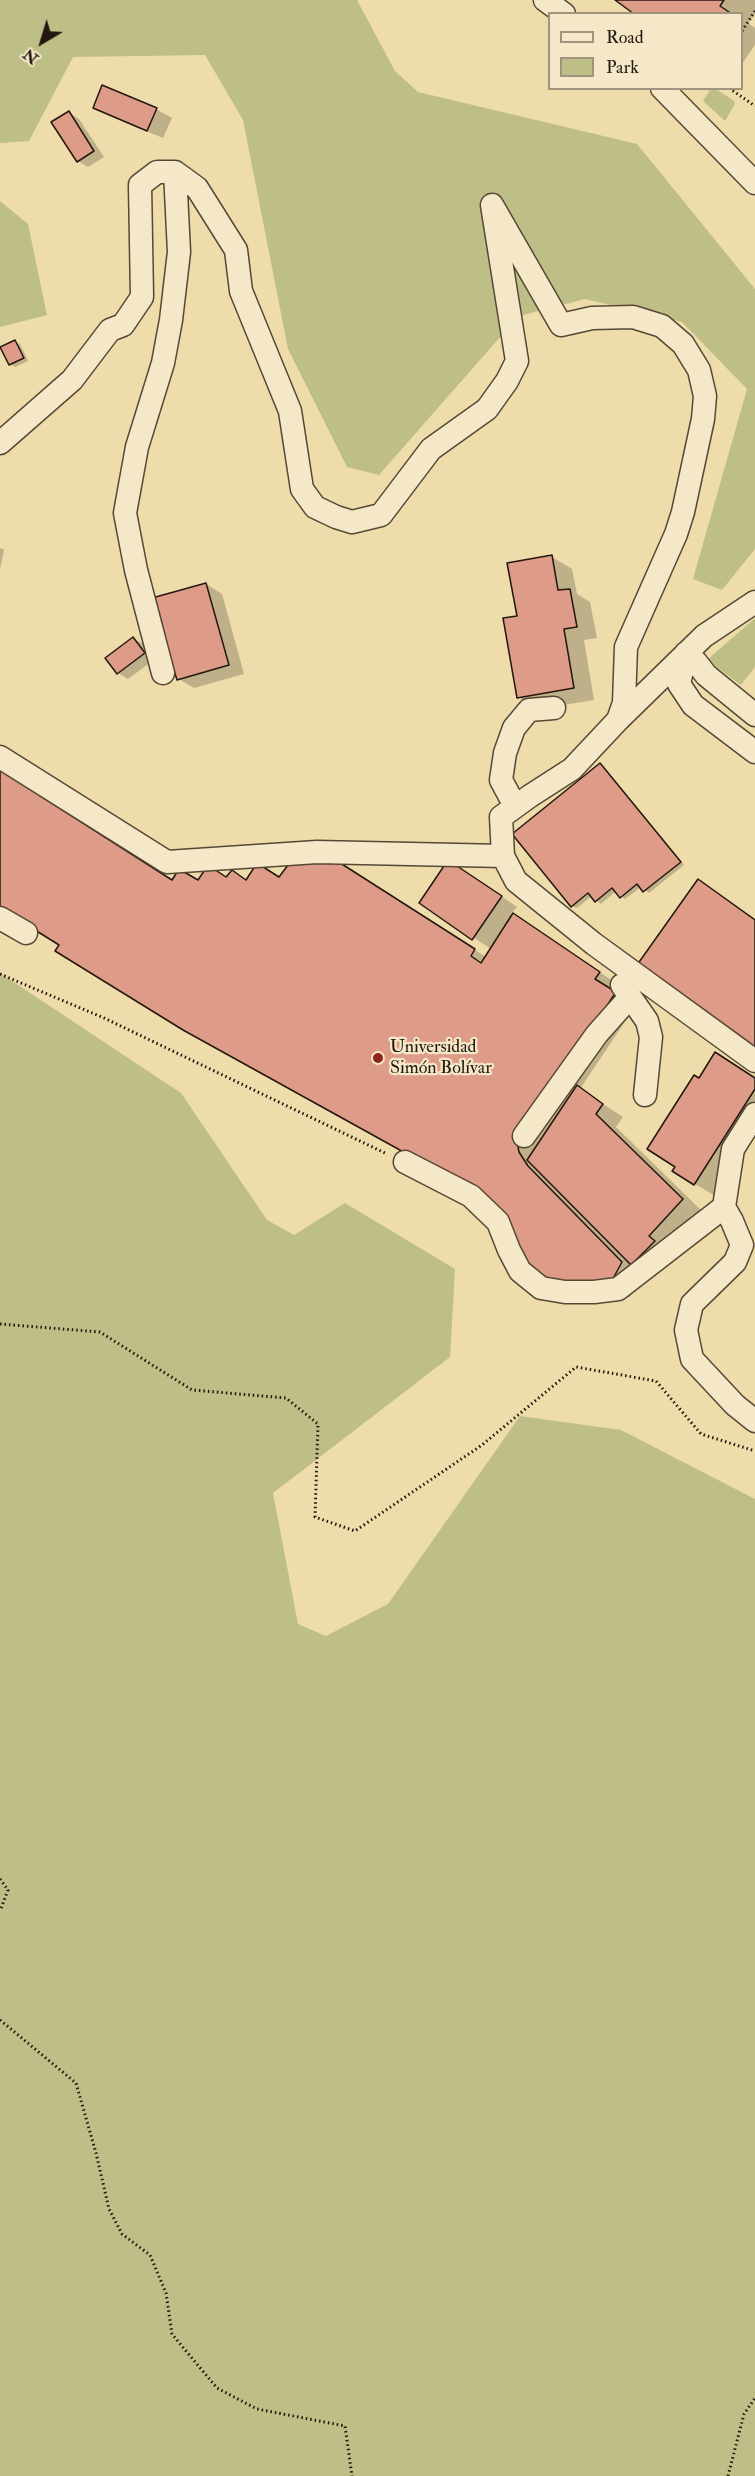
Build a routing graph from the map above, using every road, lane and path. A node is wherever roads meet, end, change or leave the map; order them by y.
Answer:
1 (545, 0) edge
2 (755, 11) edge
3 (561, 12) edge
4 (743, 28) edge
5 (664, 90) edge
6 (732, 90) edge
7 (755, 106) edge
8 (175, 172) junction
9 (755, 183) edge
10 (0, 443) edge
11 (755, 602) edge
12 (685, 660) junction
13 (164, 673) dead end
14 (554, 708) dead end
15 (755, 715) edge
16 (618, 720) junction
17 (755, 752) edge
18 (0, 757) edge
19 (515, 807) junction
20 (503, 856) junction
21 (0, 918) edge
22 (26, 933) dead end
23 (594, 944) junction
24 (0, 974) edge
25 (630, 996) junction
26 (755, 1061) edge
27 (645, 1095) dead end
28 (755, 1114) edge
29 (524, 1136) dead end
30 (405, 1162) joint
31 (724, 1207) junction
32 (0, 1324) edge
33 (755, 1421) edge
34 (755, 1450) edge
35 (0, 1880) edge
36 (0, 1911) edge
37 (0, 2020) edge
38 (755, 2398) edge
39 (352, 2476) edge
40 (728, 2476) edge

1 - 3 lane
2 - 4 path
5 - 9 lane
6 - 7 path
8 - 10 lane
8 - 13 lane
8 - 16 lane
11 - 12 lane
12 - 15 lane
12 - 16 lane
12 - 17 lane
14 - 19 lane
16 - 19 lane
18 - 20 lane
19 - 20 lane
20 - 23 lane
21 - 22 lane
23 - 25 lane
23 - 26 lane
24 - 30 path
25 - 27 lane
25 - 29 lane
28 - 31 lane
30 - 31 lane
31 - 33 lane
32 - 34 path
35 - 36 path
37 - 39 path
38 - 40 path

